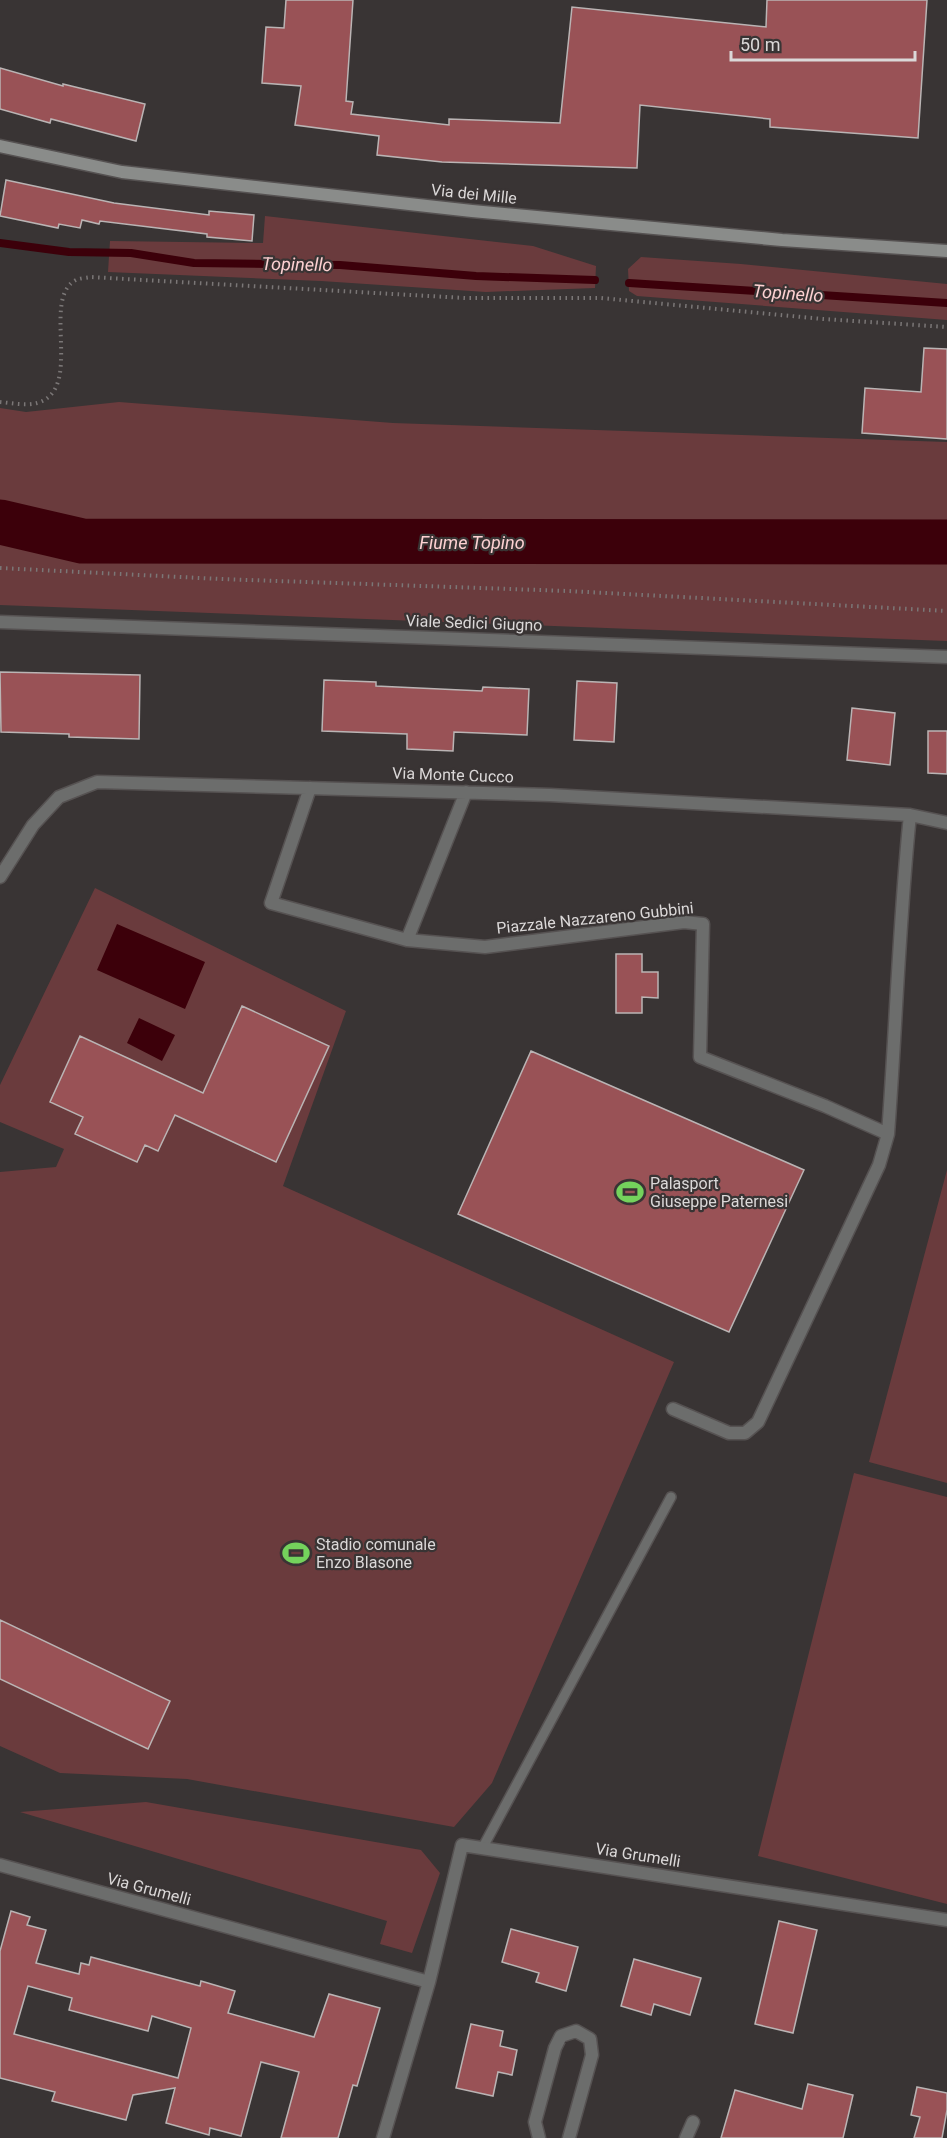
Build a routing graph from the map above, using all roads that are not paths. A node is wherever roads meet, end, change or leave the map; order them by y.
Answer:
1 (0, 146) edge
2 (947, 251) edge
3 (0, 622) edge
4 (947, 657) edge
5 (310, 788) junction
6 (466, 792) junction
7 (910, 814) junction
8 (947, 823) edge
9 (0, 877) edge
10 (407, 940) junction
11 (888, 1134) junction
12 (673, 1409) dead end
13 (671, 1497) dead end
14 (483, 1847) junction
15 (0, 1865) edge
16 (947, 1920) edge
17 (429, 1982) junction
18 (693, 2122) dead end
19 (383, 2138) edge
20 (539, 2138) edge
21 (569, 2138) edge
22 (686, 2138) edge

1 - 2 main road, Via dei Mille
3 - 4 street, Viale Sedici Giugno
5 - 6 street, Via Monte Cucco
5 - 9 street, Via Monte Cucco
5 - 10 street, Piazzale Nazzareno Gubbini
6 - 7 street, Via Monte Cucco
6 - 10 street
7 - 8 street, Via Monte Cucco
7 - 11 street
10 - 11 street, Piazzale Nazzareno Gubbini
11 - 12 street
13 - 14 lane
14 - 16 street, Via Grumelli
14 - 17 street, Via Grumelli
15 - 17 street, Via Grumelli
17 - 19 street, Via Grumelli
18 - 22 street
20 - 21 street

